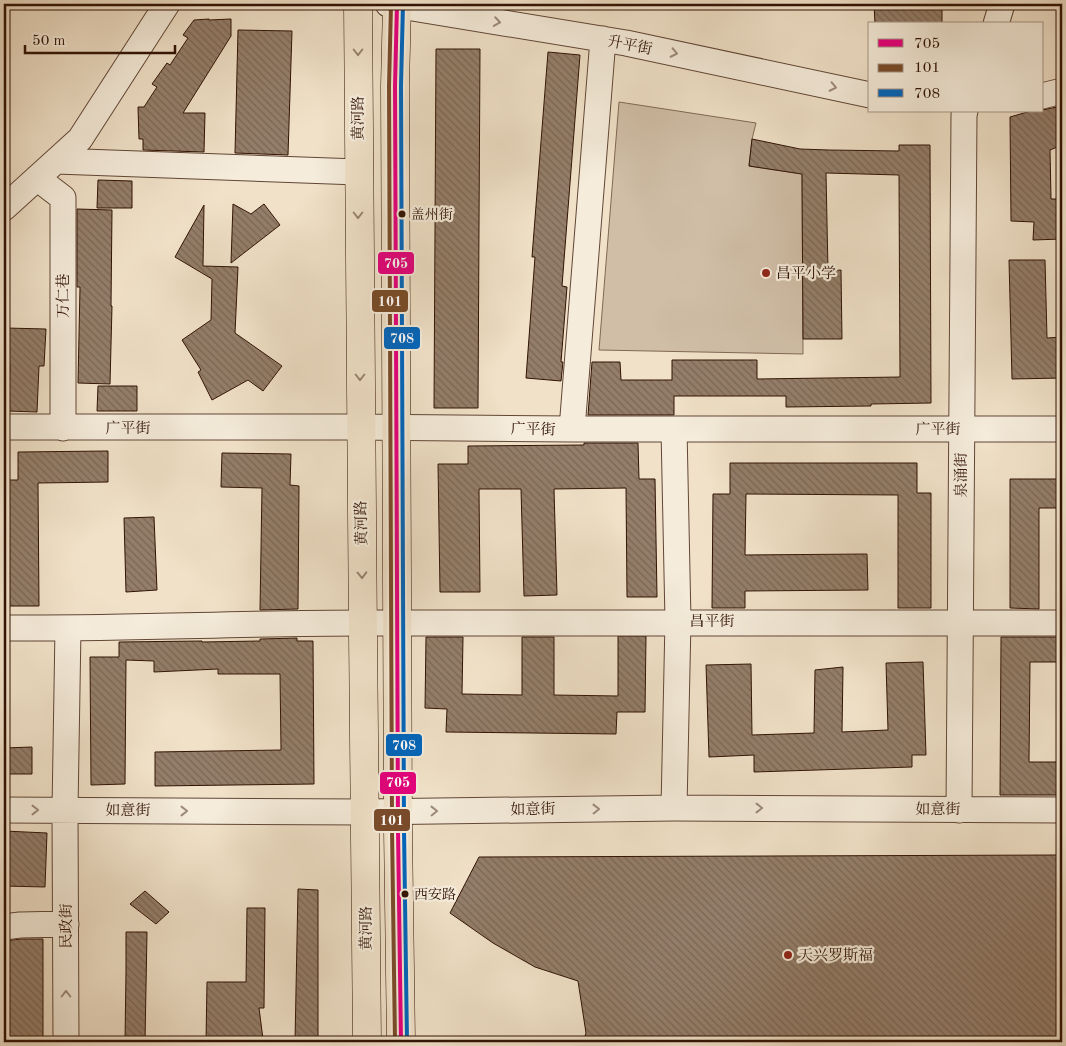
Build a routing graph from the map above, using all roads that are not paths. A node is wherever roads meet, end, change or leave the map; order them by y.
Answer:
1 (167, 4) edge
2 (358, 4) edge
3 (394, 4) edge
4 (1002, 4) edge
5 (997, 22) edge
6 (603, 39) junction
7 (1062, 91) edge
8 (868, 95) edge
9 (1044, 96) edge
10 (964, 112) edge
11 (56, 161) junction
12 (358, 172) junction
13 (37, 178) junction
14 (4, 208) edge
15 (4, 428) edge
16 (63, 428) junction
17 (360, 428) junction
18 (396, 428) junction
19 (572, 429) junction
20 (674, 429) junction
21 (962, 429) junction
22 (1062, 429) edge
23 (678, 621) junction
24 (398, 622) junction
25 (960, 622) junction
26 (362, 623) junction
27 (1062, 623) edge
28 (4, 628) edge
29 (68, 628) junction
30 (674, 808) junction
31 (4, 810) edge
32 (65, 810) junction
33 (959, 810) junction
34 (1062, 810) edge
35 (399, 811) junction
36 (365, 812) junction
37 (66, 924) junction
38 (4, 927) edge
39 (66, 1042) edge
40 (367, 1042) edge
41 (401, 1042) edge

1 - 11 street
2 -> 12 main road, 黄河路
3 -> 6 street, 升平街
3 - 18 main road
4 - 5 street
6 -> 8 street, 升平街
6 - 19 street
7 - 9 street
10 - 21 street, 泉涌街
11 - 12 street
11 - 13 street
12 -> 17 main road, 黄河路
13 - 14 street
13 - 16 street, 万仁巷
15 - 16 street, 广平街
16 - 17 street, 广平街
17 - 18 street, 广平街
17 -> 26 main road, 黄河路
18 - 19 street, 广平街
18 - 24 main road
19 - 20 street, 广平街
20 - 21 street, 广平街
20 - 23 street
21 - 22 street, 广平街
21 - 25 street, 泉涌街
23 - 24 street, 昌平街
23 - 25 street, 昌平街
23 - 30 street
24 - 26 street, 昌平街
24 - 35 main road
25 - 27 street, 昌平街
25 - 33 street, 泉涌街
26 - 29 street, 昌平街
26 - 36 main road, 黄河路
28 - 29 street, 昌平街
29 - 32 street, 民政街
30 -> 33 street, 如意街
35 -> 30 street, 如意街
31 -> 32 street, 如意街
32 -> 36 street, 如意街
32 - 37 street, 民政街
33 - 34 street, 如意街
35 - 36 street, 如意街
35 - 41 main road
36 - 40 main road, 黄河路
37 - 38 street
39 -> 37 street, 民政街

